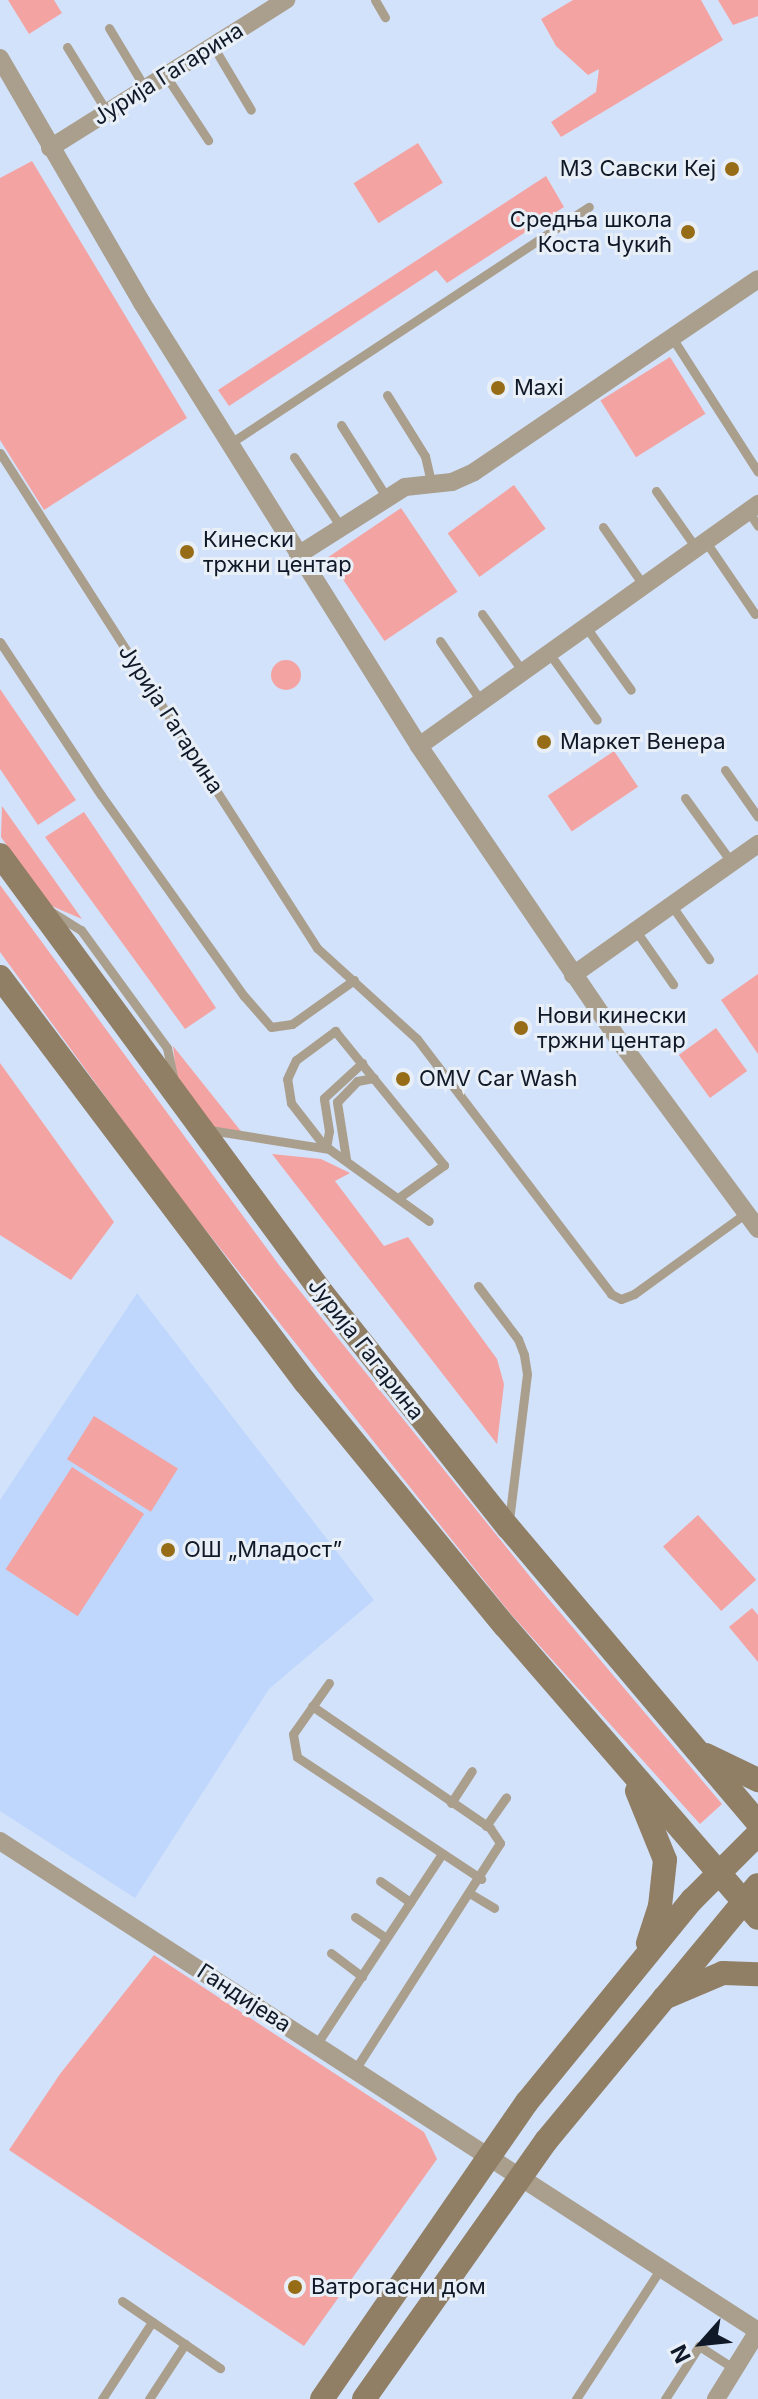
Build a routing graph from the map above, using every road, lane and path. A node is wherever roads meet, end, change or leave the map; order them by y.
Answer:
1 (286, 0) edge
2 (375, 0) edge
3 (264, 6) edge
4 (385, 17) dead end
5 (109, 28) dead end
6 (213, 46) junction
7 (67, 47) dead end
8 (0, 58) edge
9 (166, 75) junction
10 (145, 88) junction
11 (251, 110) dead end
12 (107, 112) junction
13 (208, 140) dead end
14 (50, 148) junction
15 (589, 207) dead end
16 (757, 282) edge
17 (671, 336) junction
18 (387, 395) dead end
19 (341, 425) dead end
20 (229, 444) junction
21 (0, 453) edge
22 (294, 457) dead end
23 (758, 472) edge
24 (431, 482) junction
25 (656, 491) dead end
26 (387, 498) junction
27 (755, 514) edge
28 (341, 527) junction
29 (603, 527) dead end
30 (701, 545) junction
31 (298, 555) junction
32 (644, 586) junction
33 (482, 614) dead end
34 (755, 614) dead end
35 (586, 627) junction
36 (440, 641) dead end
37 (0, 642) edge
38 (549, 653) junction
39 (523, 672) junction
40 (631, 690) dead end
41 (481, 702) junction
42 (597, 720) dead end
43 (419, 746) junction
44 (725, 770) dead end
45 (685, 798) dead end
46 (758, 817) edge
47 (758, 844) edge
48 (0, 855) edge
49 (732, 863) junction
50 (672, 906) junction
51 (636, 931) junction
52 (709, 959) dead end
53 (573, 975) junction
54 (0, 977) edge
55 (354, 980) junction
56 (673, 984) dead end
57 (362, 1063) junction
58 (374, 1078) junction
59 (193, 1124) junction
60 (326, 1148) junction
61 (346, 1159) junction
62 (401, 1196) junction
63 (752, 1209) edge
64 (429, 1221) dead end
65 (758, 1229) edge
66 (478, 1286) dead end
67 (508, 1527) junction
68 (329, 1683) dead end
69 (312, 1706) junction
70 (693, 1748) junction
71 (626, 1767) junction
72 (472, 1771) dead end
73 (758, 1780) edge
74 (506, 1797) dead end
75 (451, 1803) junction
76 (758, 1823) edge
77 (486, 1826) junction
78 (758, 1834) edge
79 (0, 1841) edge
80 (442, 1854) junction
81 (718, 1874) junction
82 (481, 1879) junction
83 (380, 1881) dead end
84 (471, 1894) junction
85 (410, 1902) junction
86 (753, 1902) edge
87 (494, 1908) dead end
88 (355, 1917) dead end
89 (386, 1938) junction
90 (331, 1953) dead end
91 (641, 1962) junction
92 (758, 1974) edge
93 (362, 1976) junction
94 (661, 1999) junction
95 (316, 2045) junction
96 (355, 2070) junction
97 (488, 2154) junction
98 (520, 2174) junction
99 (661, 2268) junction
100 (122, 2301) dead end
101 (152, 2322) junction
102 (758, 2331) edge
103 (185, 2344) junction
104 (220, 2368) dead end
105 (735, 2369) junction
106 (102, 2399) edge
107 (149, 2399) edge
108 (322, 2399) edge
109 (364, 2399) edge
110 (576, 2399) edge
111 (665, 2399) edge
112 (716, 2399) edge

1 - 3 street, Јурија Гагарина
2 - 4 lane
3 - 6 street, Јурија Гагарина
5 - 10 lane
6 - 9 street, Јурија Гагарина
6 - 11 lane
7 - 12 lane
8 - 14 street
9 - 10 street, Јурија Гагарина
9 - 13 lane
10 - 12 street, Јурија Гагарина
12 - 14 street, Јурија Гагарина
14 - 20 street
15 - 20 lane
16 - 17 street
17 - 23 lane
17 - 24 street
18 - 24 lane
19 - 26 lane
20 - 31 street
21 - 55 lane, Јурија Гагарина
22 - 28 lane
24 - 26 street
25 - 30 lane
26 - 28 street
27 - 30 street
28 - 31 street
29 - 32 lane
30 - 32 street
30 - 34 lane
31 - 43 street
32 - 35 street
33 - 39 lane
35 - 38 street
35 - 40 lane
36 - 41 lane
37 - 55 lane
38 - 39 street
38 - 42 lane
39 - 41 street
41 - 43 street
43 - 53 street
44 - 46 lane
45 - 49 lane
47 - 49 street
48 - 59 main road, Јурија Гагарина
49 - 50 street
50 - 51 street
50 - 52 lane
51 - 53 street
51 - 56 lane
53 - 63 street
54 - 71 main road
55 - 63 lane, Јурија Гагарина
57 - 58 lane
57 - 60 lane
57 - 60 lane
58 - 61 lane
58 - 62 lane
59 - 60 lane
59 - 67 main road, Јурија Гагарина
60 - 61 lane
61 - 62 lane
62 - 64 lane
63 - 65 street
66 - 67 lane
67 - 70 main road, Јурија Гагарина
68 - 69 lane
69 - 75 lane
69 - 80 lane
70 - 73 main road
70 - 76 main road, Јурија Гагарина
71 - 81 main road
71 - 91 main road
72 - 75 lane
74 - 77 lane
75 - 77 lane
77 - 82 lane
78 - 81 main road
79 - 95 street, Гандијева
80 - 82 lane
80 - 85 lane
81 - 86 main road
81 - 91 main road
82 - 84 lane
83 - 85 lane
84 - 87 lane
84 - 96 lane
85 - 89 lane
86 - 94 main road
88 - 89 lane
89 - 93 lane
90 - 93 lane
91 - 97 main road
92 - 94 main road
93 - 95 lane
94 - 98 main road
95 - 96 street, Гандијева
96 - 97 street, Гандијева
97 - 98 street, Гандијева
97 - 108 main road
98 - 99 street, Гандијева
98 - 109 main road
99 - 102 street, Гандијева
99 - 110 lane
100 - 101 lane
101 - 103 lane
101 - 106 lane
102 - 105 street
103 - 104 lane
103 - 107 lane
105 - 111 lane
105 - 112 street

